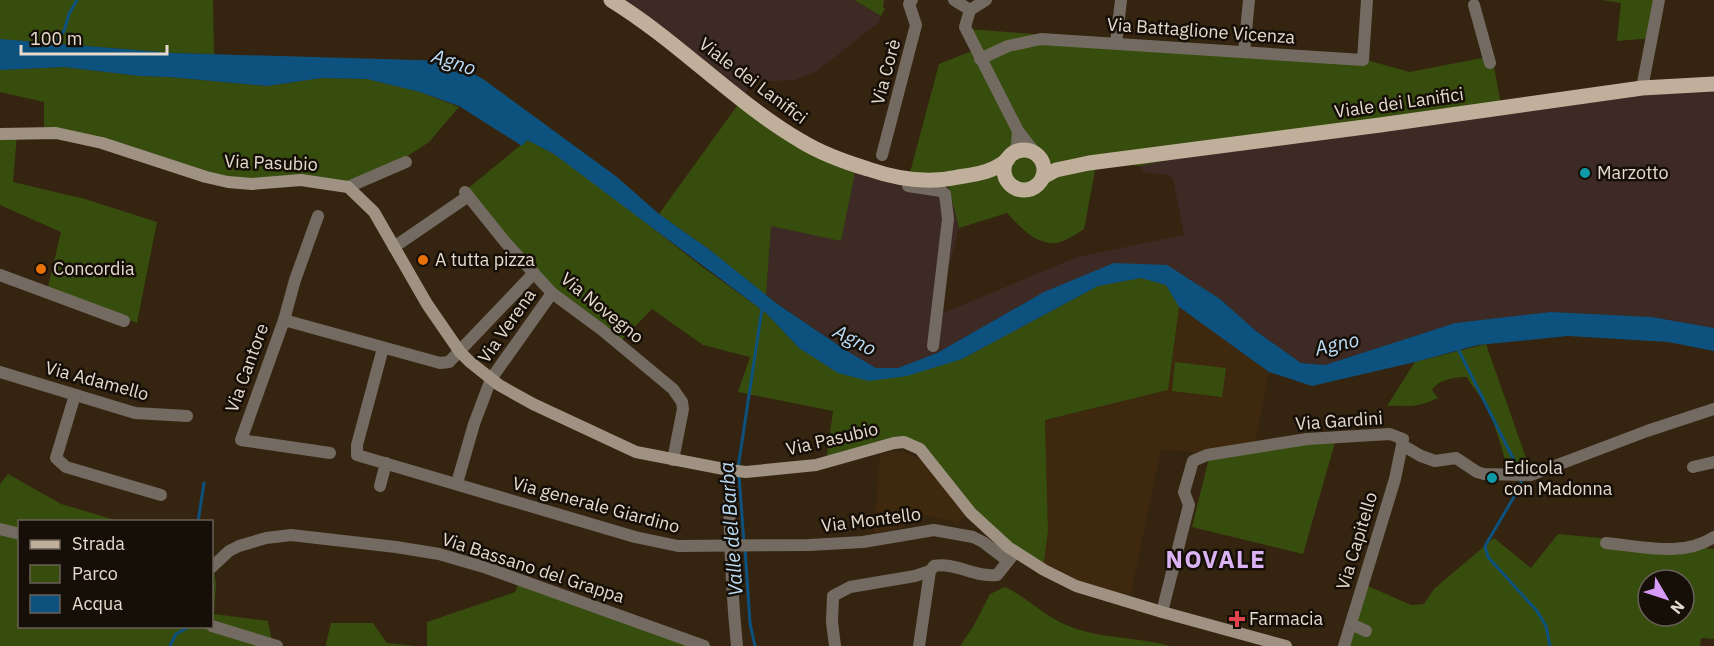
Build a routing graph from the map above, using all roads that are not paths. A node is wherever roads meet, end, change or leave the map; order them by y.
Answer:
1 (611, 0) edge
2 (912, 0) edge
3 (954, 0) edge
4 (986, 0) edge
5 (1121, 0) edge
6 (1249, 0) edge
7 (1367, 0) edge
8 (1659, 0) edge
9 (1474, 5) dead end
10 (970, 10) junction
11 (1116, 43) junction
12 (1244, 52) junction
13 (980, 59) junction
14 (1490, 63) dead end
15 (1714, 84) edge
16 (1642, 88) junction
17 (1018, 131) junction
18 (0, 134) edge
19 (882, 154) dead end
20 (1039, 157) junction
21 (1009, 158) junction
22 (406, 162) dead end
23 (1089, 163) junction
24 (1043, 177) junction
25 (953, 178) junction
26 (909, 179) junction
27 (1010, 183) junction
28 (348, 187) junction
29 (318, 216) dead end
30 (394, 247) junction
31 (534, 273) junction
32 (0, 275) edge
33 (552, 293) junction
34 (284, 320) junction
35 (124, 321) dead end
36 (933, 346) dead end
37 (383, 348) junction
38 (460, 352) junction
39 (0, 372) edge
40 (491, 379) junction
41 (75, 395) junction
42 (1714, 409) edge
43 (187, 416) dead end
44 (1402, 445) junction
45 (330, 453) dead end
46 (673, 460) junction
47 (1714, 462) edge
48 (386, 463) junction
49 (1693, 467) dead end
50 (737, 471) junction
51 (457, 483) junction
52 (380, 486) dead end
53 (161, 495) dead end
54 (0, 529) edge
55 (18, 534) edge
56 (1714, 537) edge
57 (1606, 543) dead end
58 (732, 545) junction
59 (1012, 557) junction
60 (213, 566) edge
61 (930, 571) junction
62 (1162, 612) junction
63 (1351, 624) junction
64 (213, 626) edge
65 (1366, 631) dead end
66 (277, 646) edge
67 (704, 646) edge
68 (737, 646) edge
69 (835, 646) edge
70 (919, 646) edge
71 (1286, 646) edge
72 (1344, 646) edge

1 - 26 main road, Viale dei Lanifici
2 - 19 street, Via Corè
3 - 10 street
4 - 10 street
5 - 11 street
6 - 12 street
7 - 12 street, Via Battaglione Vicenza
8 - 16 street
9 - 14 street
10 - 13 street
11 - 12 street, Via Battaglione Vicenza
11 - 13 street, Via Battaglione Vicenza
13 - 17 street
15 - 16 main road, Viale dei Lanifici
16 - 23 main road, Viale dei Lanifici
17 - 20 street
17 - 21 street
18 - 28 main road, Via Pasubio
20 - 21 main road, Viale dei Lanifici
20 - 23 main road, Viale dei Lanifici
20 - 24 main road
21 - 25 main road, Viale dei Lanifici
21 - 27 main road
22 - 28 street
23 - 24 main road, Viale dei Lanifici
24 - 27 main road, Viale dei Lanifici
25 - 26 main road, Viale dei Lanifici
25 - 27 main road, Viale dei Lanifici
26 - 36 street
28 - 30 main road, Via Pasubio
29 - 34 street
30 - 31 street, Via Novegno
30 - 38 main road, Via Pasubio
31 - 33 street, Via Novegno
31 - 38 street
32 - 35 street
33 - 40 street, Via Verena
33 - 46 street, Via Novegno
34 - 37 street, Via Cantore
34 - 45 street, Via Cantore
37 - 38 street, Via Cantore
37 - 48 street
38 - 40 main road, Via Pasubio
39 - 41 street, Via Adamello
40 - 46 main road, Via Pasubio
40 - 51 street, Via Verena
41 - 43 street, Via Adamello
41 - 53 street
42 - 44 street, Via Gardini
44 - 62 street, Via Gardini
44 - 63 street, Via Capitello
46 - 50 main road, Via Pasubio
47 - 49 street
48 - 51 street
48 - 52 street
50 - 58 street
50 - 59 main road, Via Pasubio
51 - 58 street, Via generale Giardino
54 - 55 street
56 - 57 street
58 - 59 street, Via Montello
58 - 68 street
59 - 61 street
59 - 62 main road, Via Pasubio
60 - 67 street, Via Bassano del Grappa
61 - 69 street
61 - 70 street
62 - 71 main road, Via Pasubio
63 - 65 street
63 - 72 street, Via Capitello
64 - 66 street

